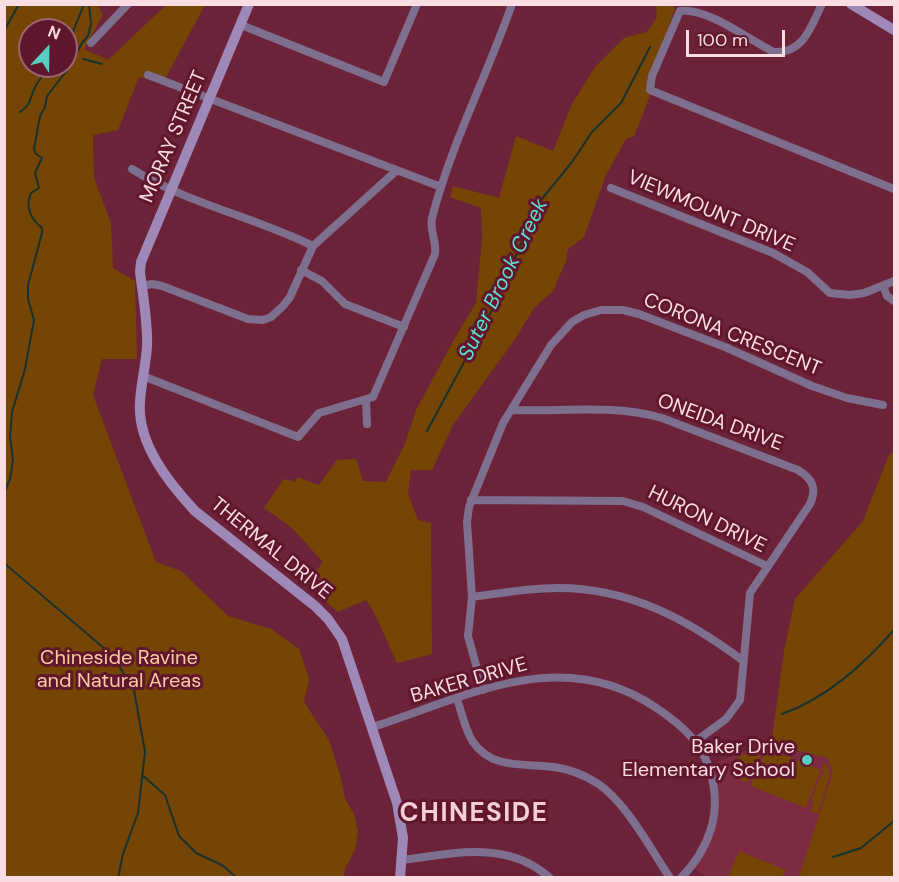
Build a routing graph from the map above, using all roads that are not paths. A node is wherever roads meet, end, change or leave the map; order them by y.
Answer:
1 (128, 4) edge
2 (249, 4) edge
3 (417, 4) edge
4 (512, 4) edge
5 (822, 4) edge
6 (851, 4) edge
7 (241, 25) junction
8 (894, 30) edge
9 (91, 43) dead end
10 (148, 75) dead end
11 (211, 98) junction
12 (132, 169) dead end
13 (396, 171) junction
14 (441, 187) junction
15 (611, 188) dead end
16 (171, 189) junction
17 (894, 189) edge
18 (313, 246) junction
19 (301, 270) junction
20 (894, 281) edge
21 (142, 286) junction
22 (883, 286) junction
23 (894, 301) edge
24 (404, 327) junction
25 (143, 376) junction
26 (366, 400) junction
27 (884, 405) dead end
28 (512, 410) junction
29 (366, 424) dead end
30 (471, 500) junction
31 (767, 566) junction
32 (472, 597) junction
33 (742, 660) junction
34 (483, 690) junction
35 (457, 699) junction
36 (373, 727) junction
37 (696, 741) junction
38 (403, 860) junction
39 (400, 878) edge
40 (550, 878) edge
41 (670, 878) edge
42 (681, 878) edge

1 - 9 street
2 - 7 street, MORAY STREET
3 - 7 street
4 - 14 street
5 - 17 street
6 - 8 street
7 - 11 street, MORAY STREET
10 - 11 street
11 - 13 street
11 - 16 street, MORAY STREET
12 - 16 street
13 - 14 street
13 - 18 street
14 - 24 street
15 - 22 street, VIEWMOUNT DRIVE
16 - 18 street
16 - 21 street, MORAY STREET
18 - 19 street
19 - 21 street
19 - 24 street
20 - 22 street, VIEWMOUNT DRIVE
21 - 25 street, THERMAL DRIVE
22 - 23 street
24 - 26 street
25 - 26 street
25 - 36 street, THERMAL DRIVE
26 - 29 street
27 - 28 street, CORONA CRESCENT
28 - 30 street, CORONA CRESCENT
28 - 31 street, ONEIDA DRIVE
30 - 31 street, HURON DRIVE
30 - 32 street, CORONA CRESCENT
31 - 33 street, HURON DRIVE
32 - 33 street
32 - 34 street, CORONA CRESCENT
33 - 37 street, HURON DRIVE
34 - 35 street, BAKER DRIVE
34 - 37 street, BAKER DRIVE
35 - 36 street, BAKER DRIVE
35 - 41 street
36 - 38 street, THERMAL DRIVE
37 - 42 street, BAKER DRIVE
38 - 39 street, THERMAL DRIVE
38 - 40 street

